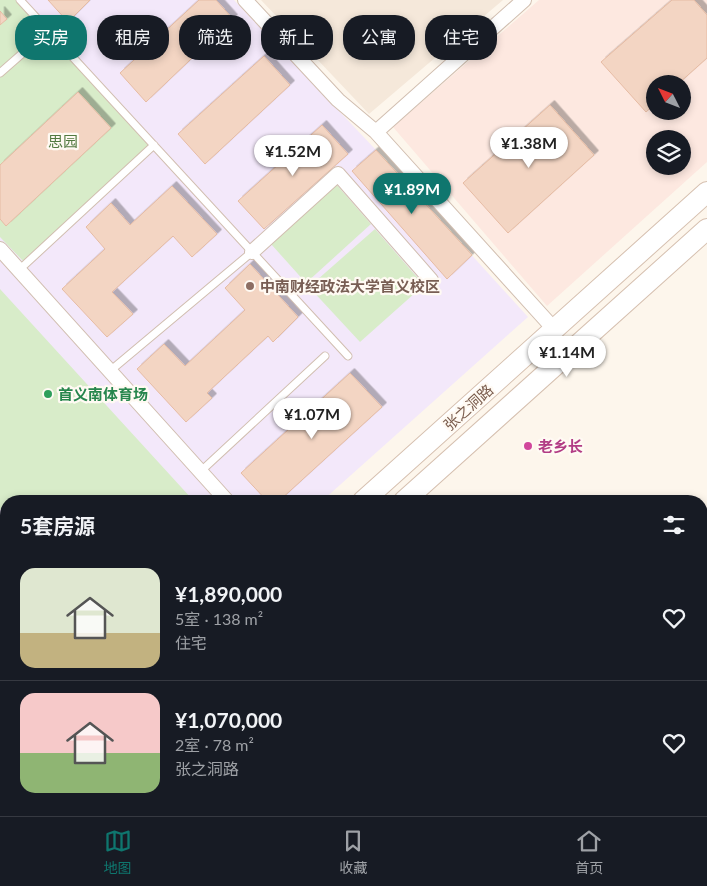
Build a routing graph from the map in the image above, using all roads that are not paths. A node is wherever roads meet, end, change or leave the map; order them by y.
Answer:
1 (20, 0) edge
2 (245, 0) edge
3 (524, 0) edge
4 (34, 15) edge
5 (15, 60) edge
6 (76, 60) edge
7 (0, 73) edge
8 (376, 132) junction
9 (154, 145) junction
10 (707, 192) edge
11 (707, 229) edge
12 (0, 249) edge
13 (252, 252) junction
14 (19, 270) junction
15 (431, 280) dead end
16 (554, 329) junction
17 (325, 356) dead end
18 (348, 356) dead end
19 (110, 371) junction
20 (200, 472) junction
21 (221, 495) edge
22 (370, 495) edge
23 (411, 495) edge

1 - 4 lane
2 - 8 street
3 - 8 street
5 - 7 lane
6 - 9 lane
8 - 16 street
9 - 13 lane
9 - 14 lane
10 - 16 main road, 张之洞路
11 - 23 main road, 张之洞路
12 - 14 street
13 - 15 street
13 - 18 lane
13 - 19 lane
14 - 19 street
16 - 22 main road, 张之洞路
17 - 20 lane
19 - 20 street
20 - 21 street

